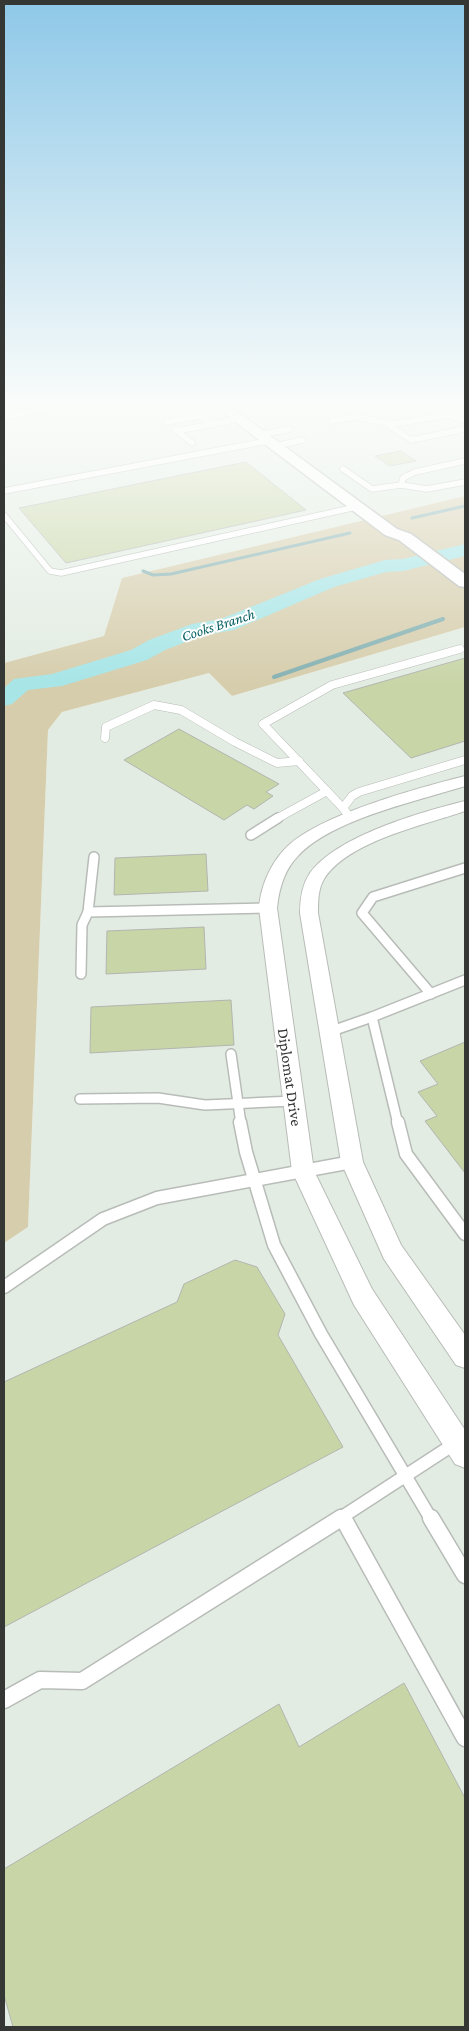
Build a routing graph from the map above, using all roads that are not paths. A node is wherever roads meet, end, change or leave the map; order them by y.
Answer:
1 (342, 497) edge
2 (356, 507) junction
3 (4, 515) edge
4 (461, 588) edge
5 (460, 649) dead end
6 (105, 738) dead end
7 (465, 760) edge
8 (299, 761) junction
9 (465, 781) edge
10 (328, 791) junction
11 (465, 806) edge
12 (347, 813) junction
13 (251, 835) dead end
14 (94, 857) dead end
15 (465, 868) edge
16 (268, 908) junction
17 (88, 912) junction
18 (81, 974) dead end
19 (465, 980) edge
20 (431, 994) junction
21 (372, 1017) junction
22 (329, 1032) junction
23 (231, 1054) dead end
24 (80, 1099) dead end
25 (293, 1101) junction
26 (237, 1104) junction
27 (352, 1162) junction
28 (303, 1171) junction
29 (255, 1180) junction
30 (465, 1234) edge
31 (4, 1287) edge
32 (465, 1356) edge
33 (463, 1444) edge
34 (406, 1476) junction
35 (342, 1516) junction
36 (465, 1575) edge
37 (4, 1700) edge
38 (465, 1738) edge

1 - 2 street
2 - 3 lane
2 - 4 street
5 - 8 lane
6 - 8 lane
7 - 12 lane
8 - 10 lane
9 - 12 street, Diplomat Drive
10 - 12 lane
10 - 13 lane
11 - 22 street
12 - 16 street, Diplomat Drive
14 - 17 lane
15 - 20 lane
16 - 17 lane
16 - 25 street, Diplomat Drive
17 - 18 lane
19 - 20 lane
20 - 21 lane
21 - 22 lane
21 - 30 lane
22 - 27 street
23 - 26 lane
24 - 26 lane
25 - 26 lane
25 - 28 street, Diplomat Drive
26 - 29 lane
27 - 28 lane
27 - 32 street
28 - 29 lane
28 - 33 street, Diplomat Drive
29 - 31 lane
29 - 34 lane
33 - 34 lane
34 - 35 lane
34 - 36 lane
35 - 37 lane
35 - 38 lane

